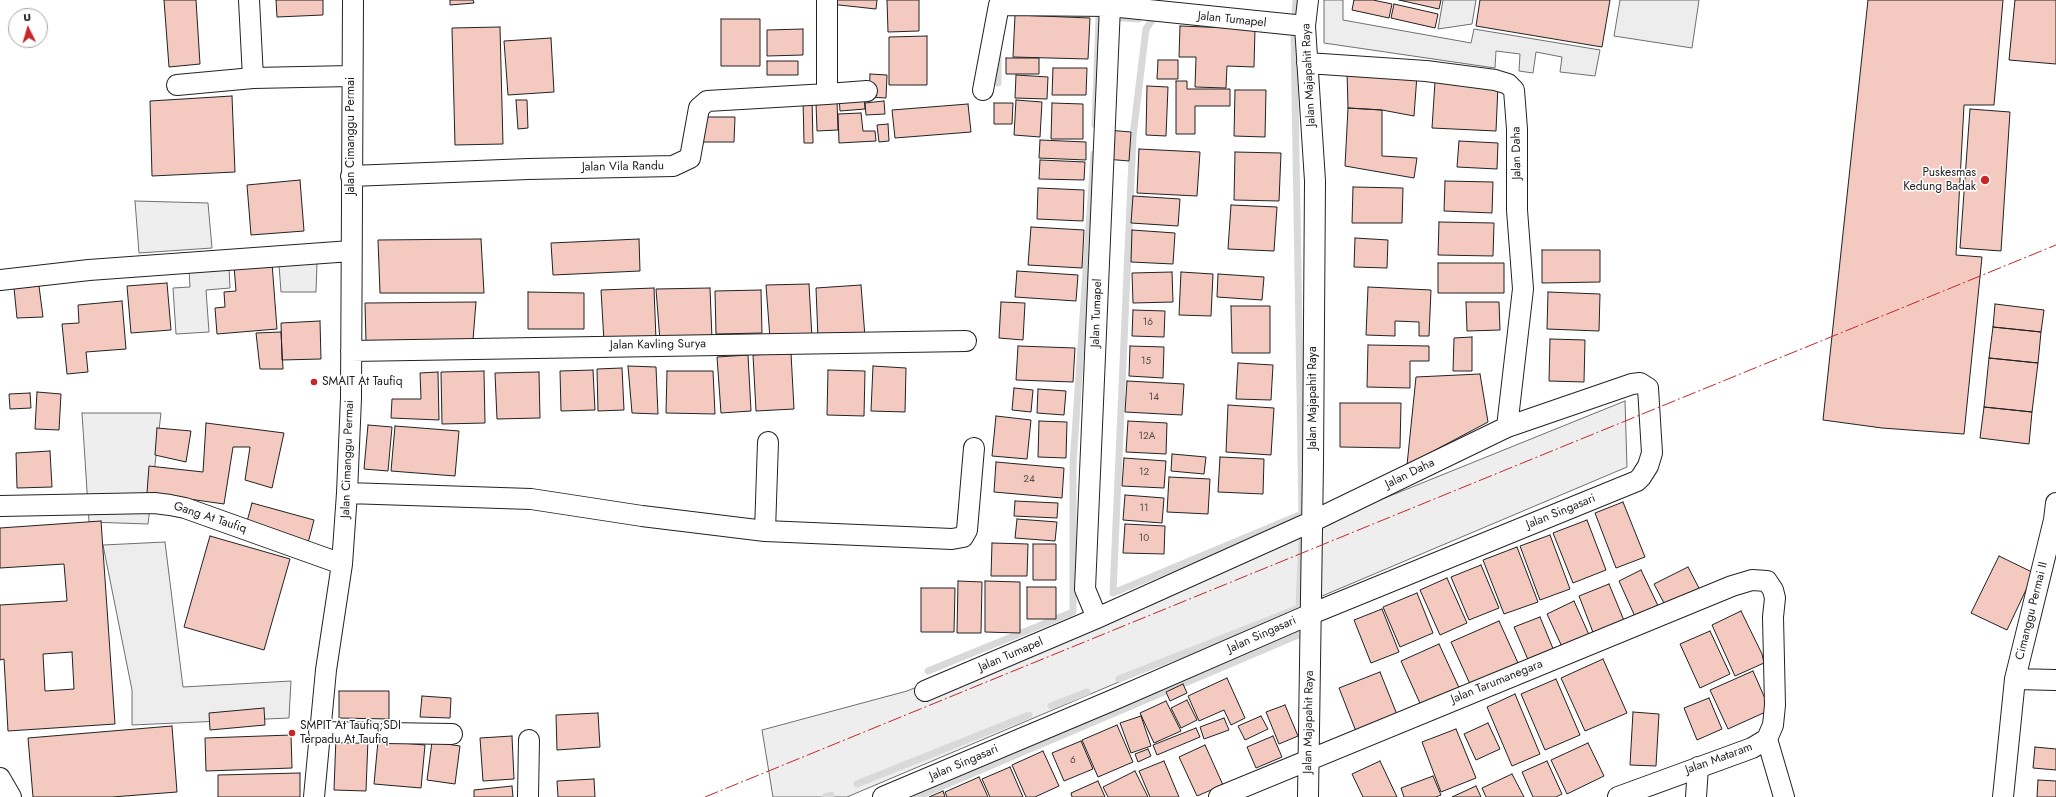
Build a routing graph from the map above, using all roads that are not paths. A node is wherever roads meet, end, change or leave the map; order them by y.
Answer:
1 (249, 0) edge
2 (353, 0) edge
3 (828, 0) edge
4 (1308, 0) edge
5 (1110, 12) junction
6 (1297, 26) junction
7 (1307, 63) junction
8 (351, 76) junction
9 (253, 78) junction
10 (177, 85) dead end
11 (983, 90) dead end
12 (866, 91) dead end
13 (827, 94) junction
14 (352, 176) junction
15 (351, 252) junction
16 (0, 280) edge
17 (966, 341) dead end
18 (351, 351) junction
19 (1507, 427) junction
20 (768, 442) dead end
21 (974, 448) dead end
22 (1642, 477) joint
23 (347, 493) junction
24 (0, 506) edge
25 (2055, 514) edge
26 (1312, 521) junction
27 (765, 531) junction
28 (342, 564) junction
29 (1773, 590) joint
30 (1311, 614) junction
31 (1097, 618) junction
32 (2016, 679) junction
33 (2056, 680) edge
34 (925, 691) dead end
35 (319, 732) junction
36 (452, 734) dead end
37 (1767, 739) junction
38 (529, 740) dead end
39 (1308, 760) junction
40 (1698, 766) junction
41 (0, 778) edge
42 (11, 797) edge
43 (314, 797) edge
44 (528, 797) edge
45 (883, 797) edge
46 (1220, 797) edge
47 (1308, 797) edge
48 (1618, 797) edge
49 (1696, 797) edge
50 (1784, 797) edge
51 (2003, 797) edge

1 - 9 street
2 - 8 street, Jalan Cimanggu Permai
3 - 13 street
4 - 6 street, Jalan Majapahit Raya
5 - 6 street, Jalan Tumapel
5 - 11 street, Jalan Tumapel
5 - 31 street, Jalan Tumapel
6 - 7 street, Jalan Majapahit Raya
7 - 19 street, Jalan Daha
7 - 26 street, Jalan Majapahit Raya
8 - 9 street
8 - 14 street, Jalan Cimanggu Permai
9 - 10 street
12 - 13 street
13 - 14 street, Jalan Vila Randu
14 - 15 street, Jalan Cimanggu Permai
15 - 16 street
15 - 18 street, Jalan Cimanggu Permai
17 - 18 street, Jalan Kavling Surya
18 - 23 street, Jalan Cimanggu Permai
19 - 22 street, Jalan Daha
19 - 26 street, Jalan Daha
20 - 27 street
21 - 27 street
22 - 30 street, Jalan Singasari
23 - 27 street
23 - 28 street, Jalan Cimanggu Permai
24 - 28 street, Gang At Taufiq
25 - 32 street, Cimanggu Permai II
26 - 30 street, Jalan Majapahit Raya
26 - 31 street, Jalan Tumapel
28 - 35 street, Jalan Cimanggu Permai
29 - 37 street, Jalan Mataram
29 - 39 street, Jalan Tarumanegara
30 - 39 street, Jalan Majapahit Raya
30 - 45 street, Jalan Singasari
31 - 34 street, Jalan Tumapel
32 - 33 street
32 - 51 street, Cimanggu Permai II
35 - 36 street
35 - 43 street, Jalan Cimanggu Permai
37 - 40 street, Jalan Mataram
37 - 50 street
38 - 44 street
39 - 46 street, Jalan Tarumanegara
39 - 47 street, Jalan Majapahit Raya
40 - 48 street, Jalan Mataram
40 - 49 street
41 - 42 street

